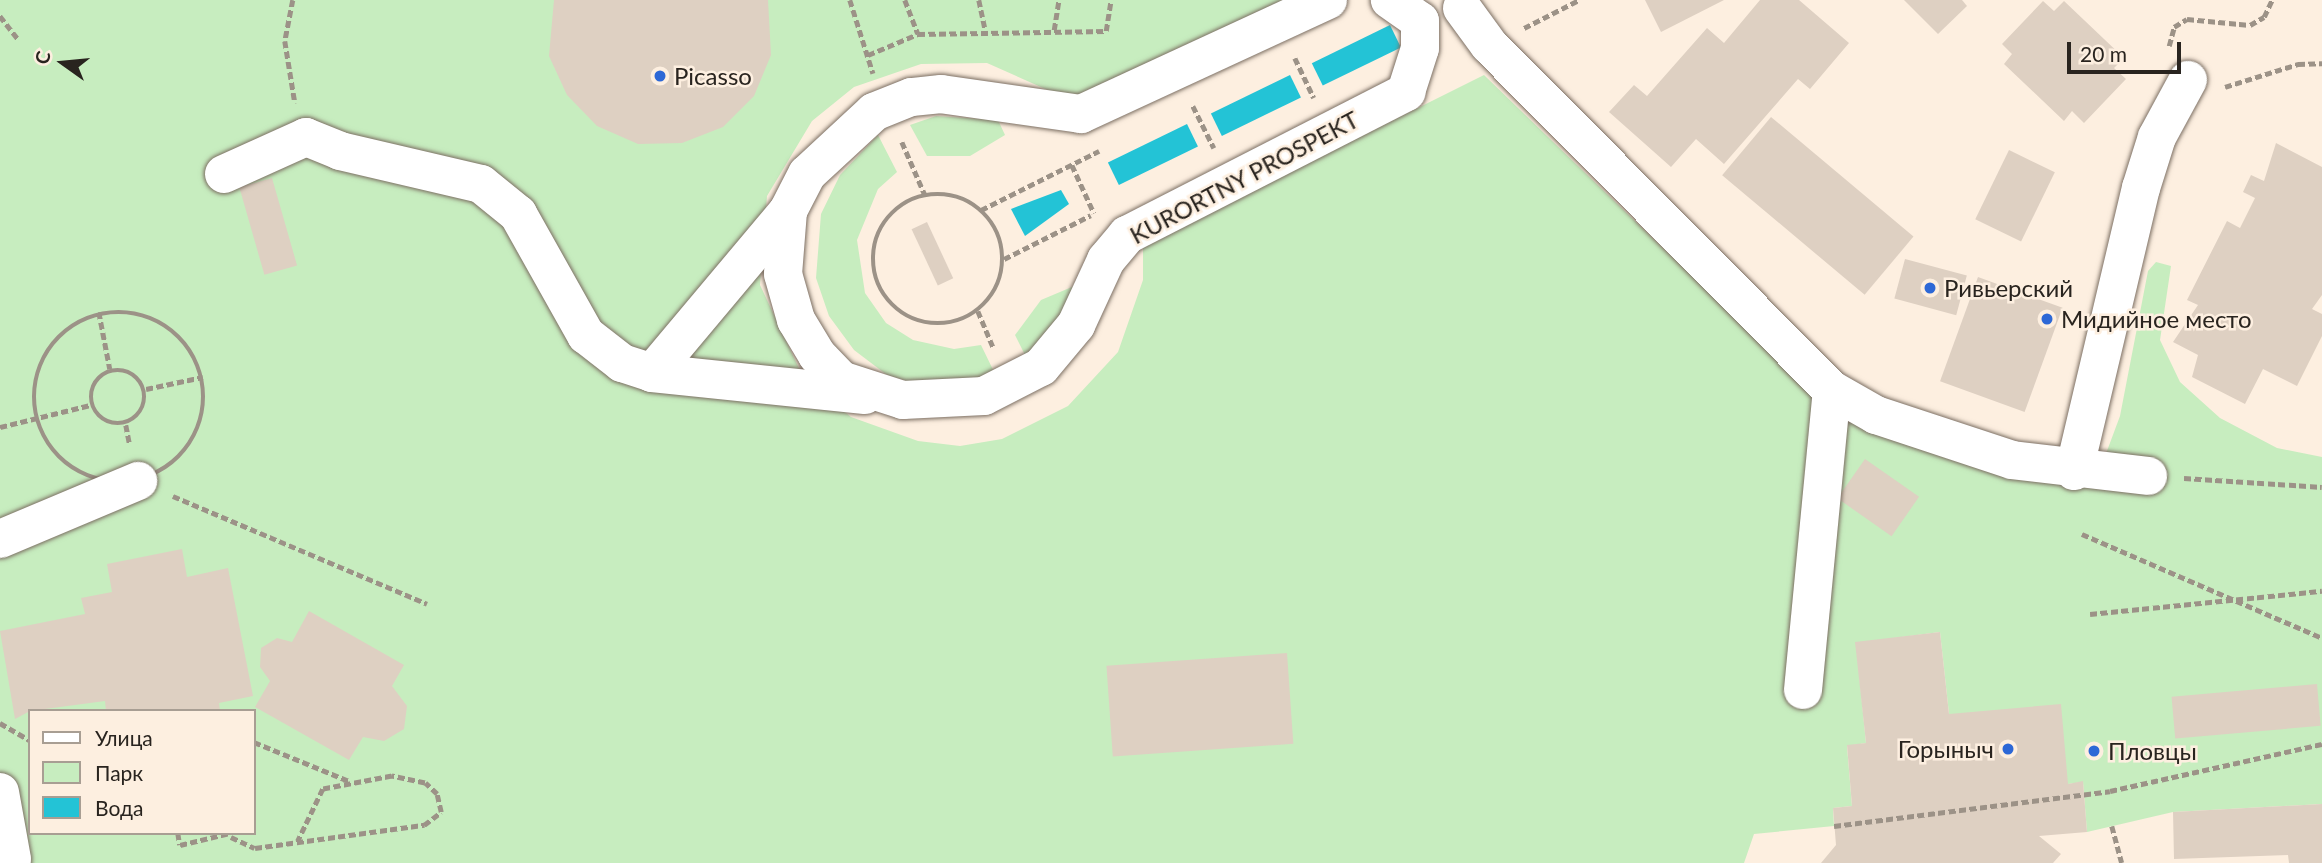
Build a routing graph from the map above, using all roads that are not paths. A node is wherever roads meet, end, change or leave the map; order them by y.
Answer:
1 (1328, 0) edge
2 (1470, 4) edge
3 (1405, 11) edge
4 (2188, 80) road end
5 (224, 174) dead end
6 (788, 211) junction
7 (652, 373) junction
8 (1832, 390) junction
9 (874, 396) junction
10 (2074, 471) junction
11 (2148, 476) road end
12 (151, 486) road end
13 (0, 538) edge
14 (1803, 690) dead end
15 (0, 792) edge
16 (0, 862) edge

1 - 6 street, KURORTNY PROSPEKT
2 - 3 street, KURORTNY PROSPEKT
2 - 8 street
3 - 9 street, KURORTNY PROSPEKT
4 - 10 street
5 - 7 street
6 - 7 street
6 - 9 street, KURORTNY PROSPEKT
7 - 9 street
8 - 10 street
8 - 14 street
10 - 11 street
12 - 13 street
15 - 16 street

